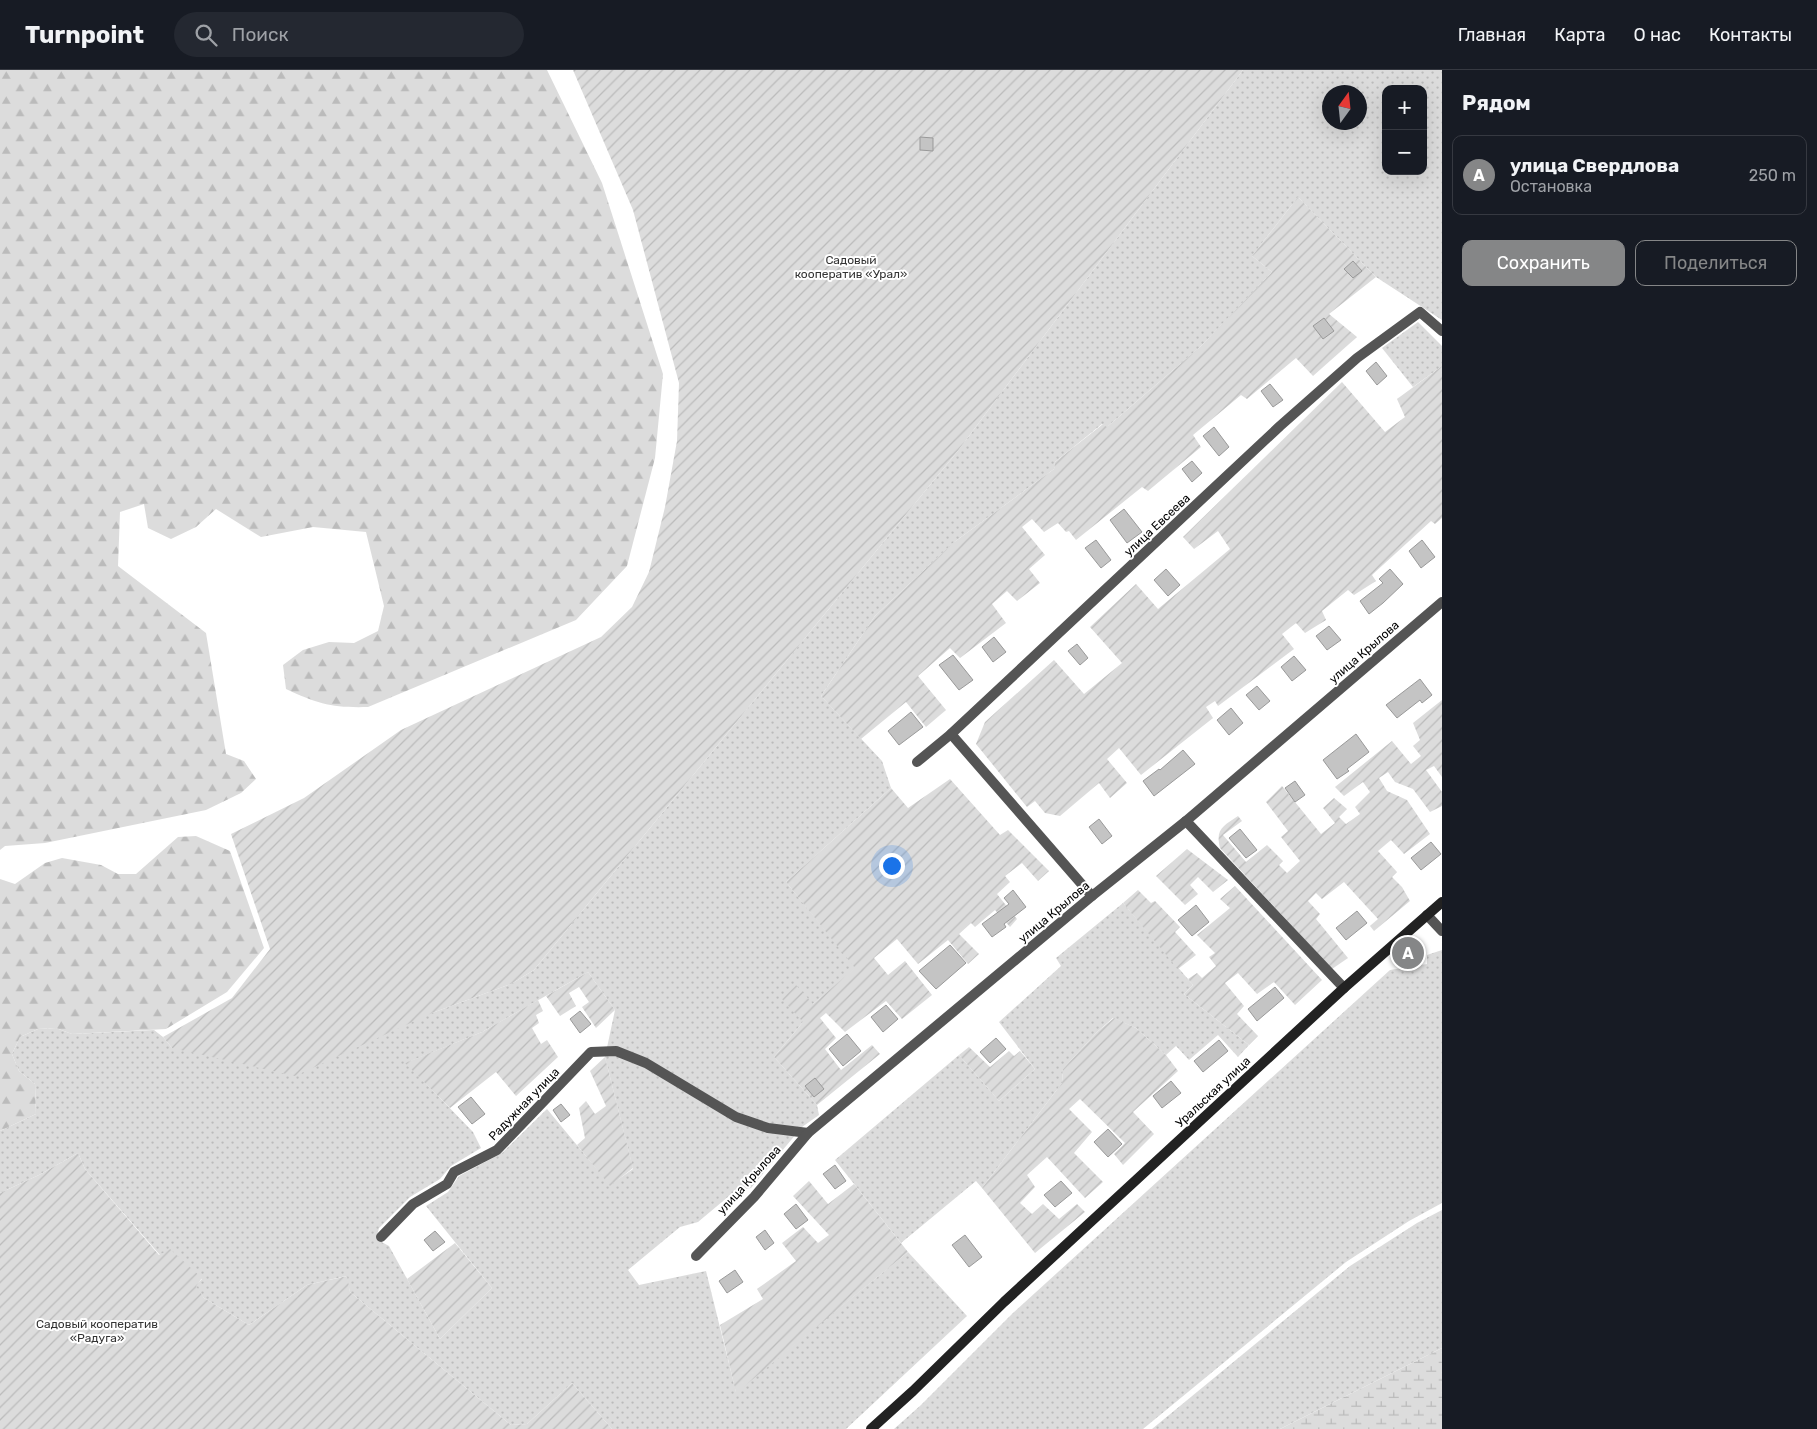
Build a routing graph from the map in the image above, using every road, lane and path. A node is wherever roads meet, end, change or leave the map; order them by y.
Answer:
1 (1442, 331) edge
2 (1442, 602) edge
3 (951, 734) junction
4 (917, 762) dead end
5 (1186, 821) junction
6 (1092, 896) junction
7 (1442, 902) edge
8 (1427, 915) junction
9 (1442, 931) edge
10 (1344, 988) junction
11 (808, 1133) junction
12 (381, 1237) dead end
13 (696, 1256) dead end
14 (871, 1429) edge

1 - 3 street, улица Евсеева
2 - 5 street, улица Крылова
3 - 4 street, улица Евсеева
3 - 6 street
5 - 6 street, улица Крылова
5 - 10 street
6 - 11 street, улица Крылова
7 - 8 main road, Уральская улица
8 - 9 street
8 - 10 main road, Уральская улица
10 - 14 main road, Уральская улица
11 - 12 street, Радужная улица
11 - 13 street, улица Крылова

